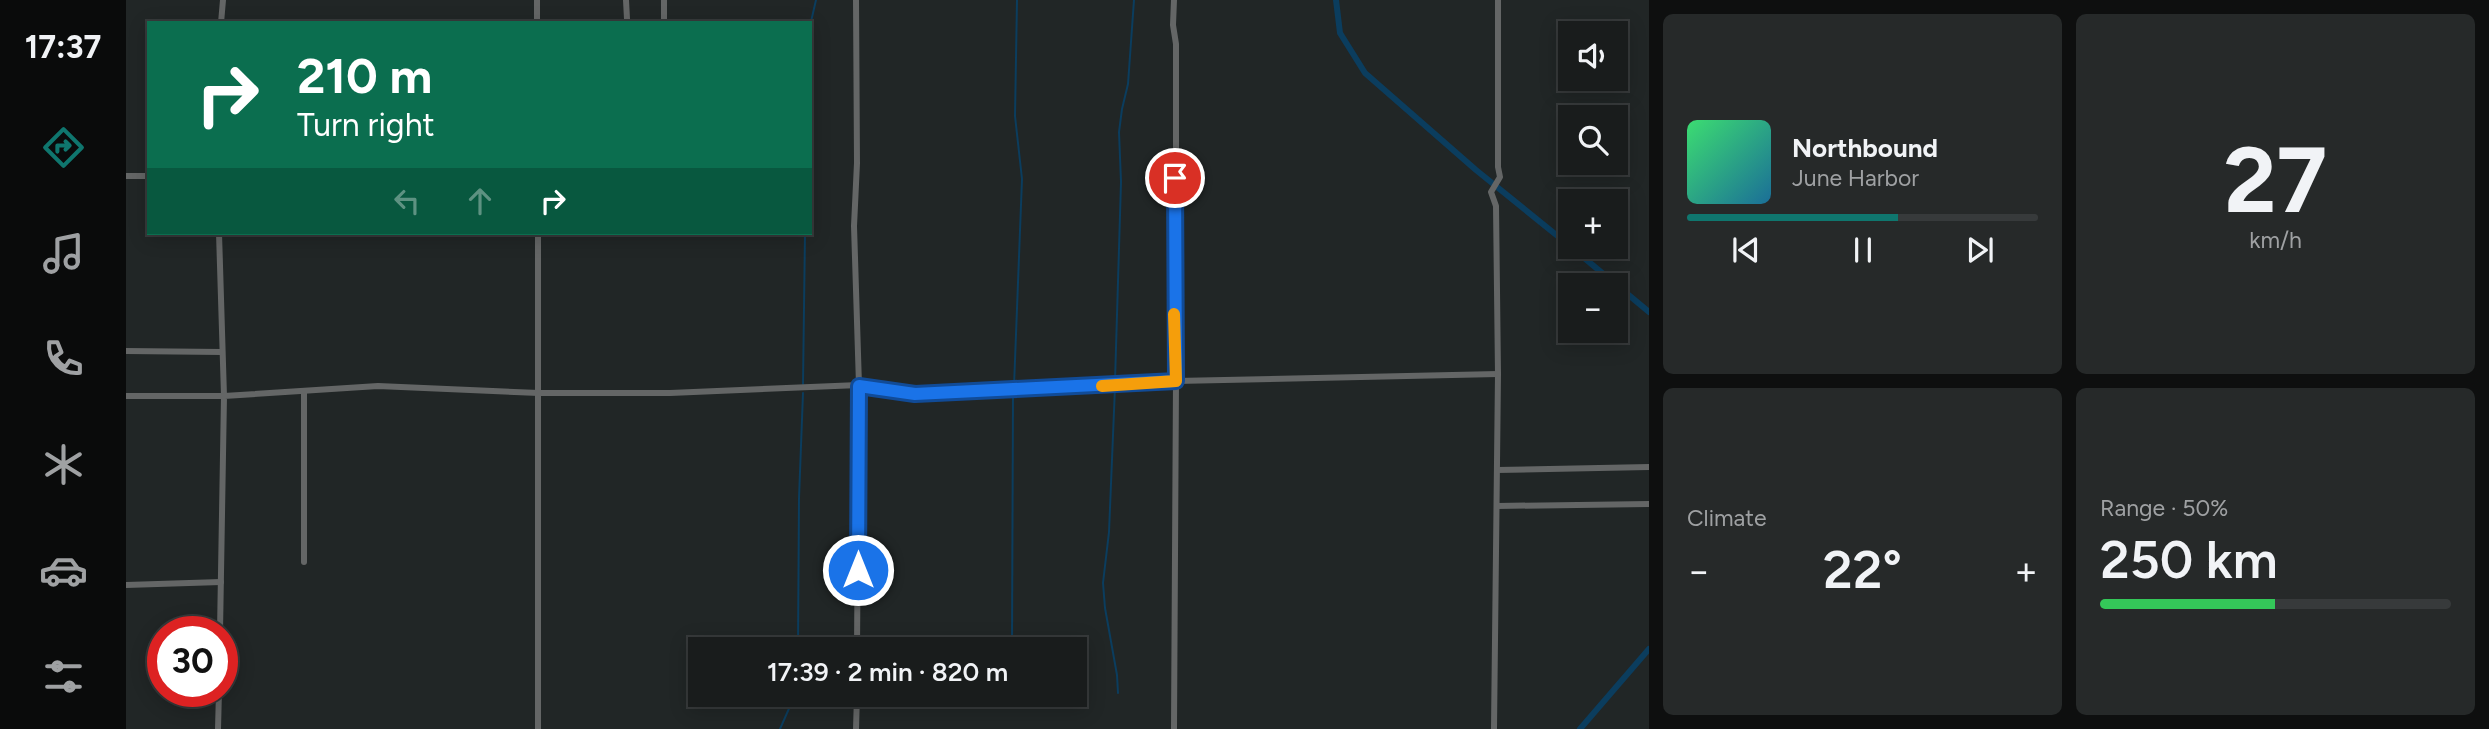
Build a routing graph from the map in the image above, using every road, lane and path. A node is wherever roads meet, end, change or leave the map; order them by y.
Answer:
1 (223, 0) edge
2 (537, 0) edge
3 (626, 0) edge
4 (664, 0) edge
5 (856, 0) edge
6 (1174, 0) edge
7 (1498, 0) edge
8 (627, 19) dead end
9 (221, 21) edge
10 (537, 21) edge
11 (664, 21) dead end
12 (126, 176) edge
13 (147, 176) edge
14 (219, 235) edge
15 (538, 235) edge
16 (126, 351) edge
17 (222, 352) junction
18 (1498, 374) junction
19 (1176, 381) junction
20 (859, 386) junction
21 (304, 391) junction
22 (539, 393) junction
23 (126, 396) edge
24 (223, 396) junction
25 (1649, 467) edge
26 (1497, 470) junction
27 (1649, 504) edge
28 (1497, 506) junction
29 (303, 562) dead end
30 (221, 582) junction
31 (126, 585) edge
32 (220, 616) edge
33 (857, 637) edge
34 (219, 707) edge
35 (857, 707) edge
36 (218, 729) edge
37 (538, 729) edge
38 (856, 729) edge
39 (1174, 729) edge
40 (1494, 729) edge

1 - 9 street
2 - 10 street
3 - 8 street
4 - 11 street
5 - 20 street
6 - 19 street
7 - 18 street
12 - 13 street
14 - 17 street
15 - 22 street
16 - 17 street
17 - 24 street
18 - 19 street
18 - 26 street
19 - 20 street
19 - 39 street
20 - 22 street
20 - 33 street
21 - 22 street
21 - 24 street
21 - 29 street
22 - 37 street
23 - 24 street
24 - 30 street
25 - 26 street
26 - 28 street
27 - 28 street
28 - 40 street
30 - 31 street
30 - 32 street
34 - 36 street
35 - 38 street

